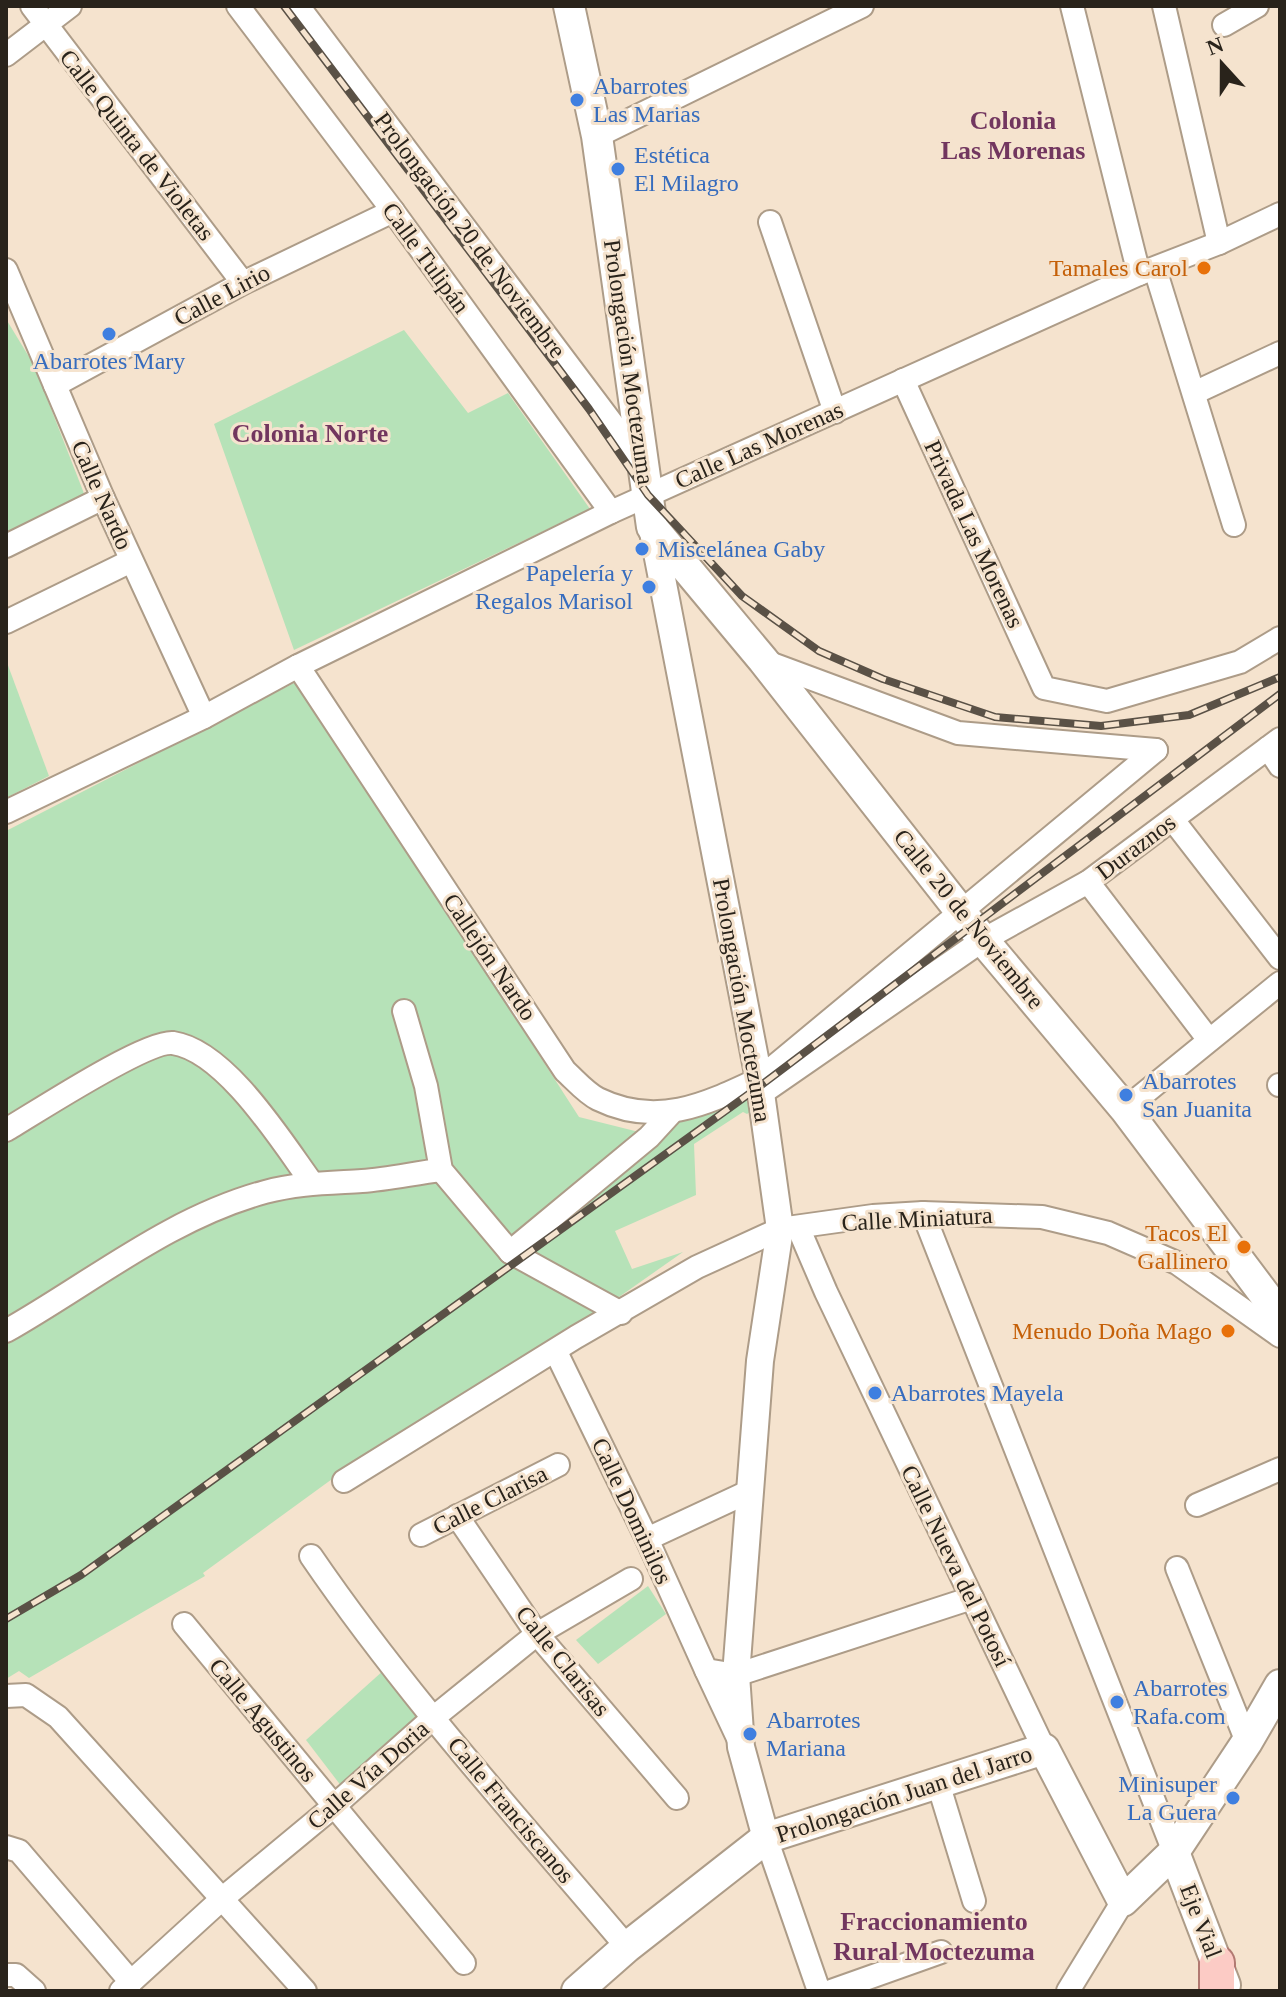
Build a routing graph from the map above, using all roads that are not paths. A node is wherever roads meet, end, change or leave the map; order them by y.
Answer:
1 (32, 6) edge
2 (70, 6) edge
3 (238, 6) edge
4 (298, 6) edge
5 (569, 6) edge
6 (862, 6) edge
7 (1072, 6) edge
8 (1164, 6) edge
9 (1257, 6) edge
10 (46, 25) junction
11 (1224, 25) dead end
12 (6, 55) edge
13 (597, 136) junction
14 (393, 211) junction
15 (1280, 214) edge
16 (770, 222) dead end
17 (1219, 243) junction
18 (6, 270) edge
19 (1147, 272) junction
20 (243, 283) junction
21 (1280, 353) edge
22 (903, 380) junction
23 (55, 385) junction
24 (1194, 393) junction
25 (835, 412) junction
26 (643, 464) junction
27 (648, 495) junction
28 (103, 498) junction
29 (611, 512) junction
30 (1234, 525) dead end
31 (652, 527) junction
32 (6, 546) edge
33 (131, 561) junction
34 (6, 622) edge
35 (1280, 638) edge
36 (763, 660) junction
37 (298, 666) junction
38 (204, 717) junction
39 (1276, 751) edge
40 (6, 812) edge
41 (1173, 820) junction
42 (1088, 882) junction
43 (961, 911) junction
44 (983, 940) junction
45 (1280, 958) edge
46 (1280, 983) edge
47 (404, 1011) dead end
48 (1209, 1040) junction
49 (759, 1087) junction
50 (1125, 1109) junction
51 (671, 1113) junction
52 (6, 1130) edge
53 (441, 1170) junction
54 (312, 1183) junction
55 (923, 1213) junction
56 (789, 1228) junction
57 (510, 1252) junction
58 (621, 1313) junction
59 (1280, 1315) edge
60 (6, 1331) edge
61 (1280, 1336) edge
62 (556, 1352) junction
63 (558, 1465) dead end
64 (1280, 1469) edge
65 (344, 1481) dead end
66 (748, 1492) junction
67 (1197, 1505) dead end
68 (457, 1516) junction
69 (421, 1535) dead end
70 (647, 1539) junction
71 (311, 1556) dead end
72 (1177, 1568) dead end
73 (631, 1579) dead end
74 (972, 1598) junction
75 (184, 1624) dead end
76 (537, 1634) junction
77 (706, 1670) junction
78 (736, 1675) junction
79 (1280, 1685) edge
80 (6, 1696) edge
81 (433, 1718) junction
82 (1247, 1742) junction
83 (741, 1747) junction
84 (1044, 1749) junction
85 (938, 1783) junction
86 (677, 1798) dead end
87 (334, 1806) junction
88 (766, 1838) junction
89 (6, 1847) edge
90 (1174, 1852) junction
91 (223, 1898) junction
92 (974, 1901) dead end
93 (1123, 1901) junction
94 (627, 1947) junction
95 (941, 1952) dead end
96 (464, 1963) dead end
97 (6, 1975) edge
98 (1220, 1982) edge
99 (126, 1987) edge
100 (34, 1991) edge
101 (305, 1991) edge
102 (577, 1991) edge
103 (819, 1991) edge
104 (831, 1991) edge
105 (1068, 1991) edge

1 - 10 street, Calle Quinta de Violetas
2 - 10 street
3 - 14 street, Calle Tulipán
4 - 26 street, Prolongación 20 de Noviembre
5 - 13 main road, Prolongación Moctezuma
6 - 13 street
7 - 19 street
8 - 17 street
9 - 11 street
10 - 12 street
10 - 20 street, Calle Quinta de Violetas
13 - 26 main road, Prolongación Moctezuma
14 - 20 street, Calle Lirio
14 - 29 street, Calle Tulipán
15 - 17 street, Calle Las Morenas
16 - 25 street
17 - 19 street, Calle Las Morenas
18 - 23 street, Calle Nardo
19 - 22 street, Calle Las Morenas
19 - 24 street
20 - 23 street, Calle Lirio
21 - 24 street
22 - 25 street, Calle Las Morenas
22 - 35 street, Privada Las Morenas
23 - 28 street, Calle Nardo
24 - 30 street
25 - 27 street, Calle Las Morenas
26 - 27 main road, Prolongación Moctezuma
27 - 29 street, Calle Las Morenas
27 - 31 main road, Prolongación Moctezuma
28 - 32 street
28 - 33 street, Calle Nardo
29 - 37 street, Calle Las Morenas
31 - 36 main road, Calle 20 de Noviembre
31 - 49 street, Prolongación Moctezuma
33 - 34 street
33 - 38 street, Calle Nardo
36 - 43 main road, Calle 20 de Noviembre
36 - 43 street
37 - 38 street, Calle Las Morenas
37 - 51 street, Callejón Nardo
38 - 40 street
39 - 41 street, Duraznos
41 - 42 street, Duraznos
41 - 45 street
42 - 44 street, Duraznos
42 - 48 street
43 - 44 main road, Calle 20 de Noviembre
43 - 49 street
44 - 49 street, Duraznos
44 - 50 main road, Calle 20 de Noviembre
46 - 48 street
47 - 53 street
48 - 50 street
49 - 51 street, Callejón Nardo
49 - 56 street, Prolongación Moctezuma
50 - 59 main road, Calle 20 de Noviembre
51 - 57 street
52 - 54 street
53 - 54 street
53 - 57 street
54 - 60 street
55 - 56 street, Calle Miniatura
55 - 61 street, Calle Miniatura
55 - 90 street
56 - 58 street, Calle Miniatura
56 - 66 street, Prolongación Moctezuma
56 - 74 street, Calle Nueva del Potosí
57 - 58 street
58 - 62 street, Calle Miniatura
62 - 65 street, Calle Miniatura
62 - 70 street, Calle Dominilos
63 - 68 street, Calle Clarisa
64 - 67 street
66 - 70 street
66 - 78 street, Prolongación Moctezuma
68 - 69 street, Calle Clarisa
68 - 76 street, Calle Clarisas
70 - 77 street, Calle Dominilos
71 - 81 street, Calle Franciscanos
72 - 82 street
73 - 76 street, Calle Vía Doria
74 - 78 street
74 - 84 street, Calle Nueva del Potosí
75 - 87 street, Calle Agustinos
76 - 81 street, Calle Vía Doria
76 - 86 street, Calle Clarisas
77 - 78 street
77 - 83 street, Calle Dominilos
78 - 83 street, Prolongación Moctezuma
79 - 82 main road
80 - 91 street
81 - 87 street, Calle Vía Doria
81 - 94 street, Calle Franciscanos
82 - 90 main road
83 - 88 street, Prolongación Moctezuma
84 - 85 main road, Prolongación Juan del Jarro
84 - 93 main road, Calle Nueva del Potosí
85 - 88 main road, Prolongación Juan del Jarro
85 - 92 street
87 - 91 street, Calle Vía Doria
87 - 96 street, Calle Agustinos
88 - 94 main road, Prolongación Juan del Jarro
88 - 103 street, Prolongación Moctezuma
89 - 99 street
90 - 93 main road
90 - 98 main road, Eje Vial
91 - 99 street, Calle Vía Doria
91 - 101 street
93 - 105 street
94 - 102 main road, Prolongación Juan del Jarro
95 - 104 street
97 - 100 street

